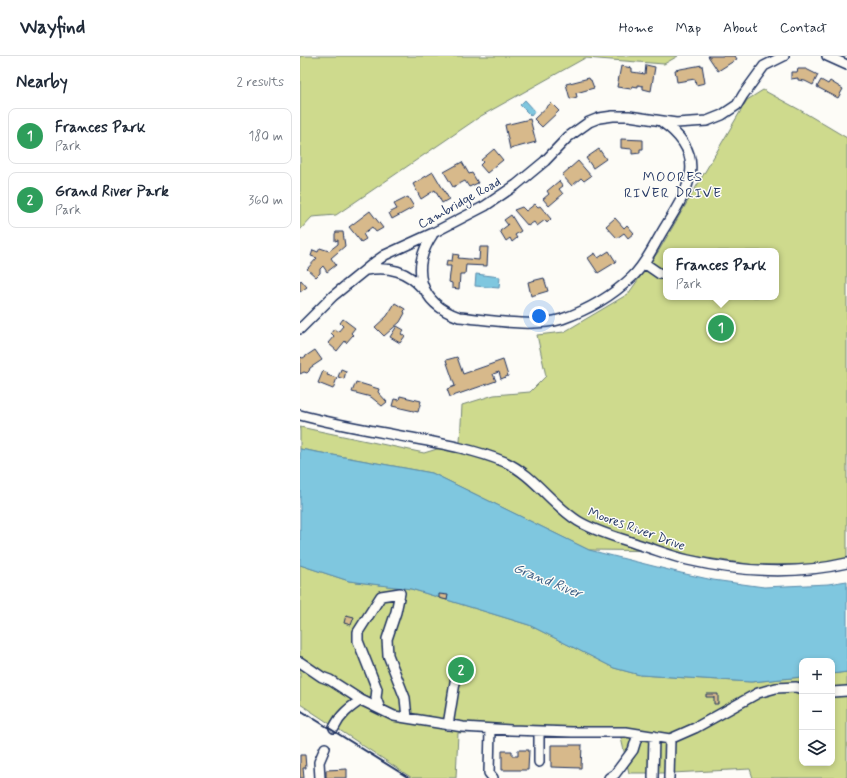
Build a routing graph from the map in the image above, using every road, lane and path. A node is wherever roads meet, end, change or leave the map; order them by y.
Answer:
1 (784, 56) edge
2 (833, 57) edge
3 (847, 65) edge
4 (661, 121) junction
5 (434, 233) junction
6 (644, 263) junction
7 (365, 270) junction
8 (660, 274) dead end
9 (426, 291) junction
10 (300, 329) edge
11 (300, 415) edge
12 (847, 563) edge
13 (300, 662) edge
14 (458, 664) dead end
15 (799, 688) edge
16 (847, 691) edge
17 (835, 692) edge
18 (362, 700) junction
19 (380, 709) junction
20 (407, 718) junction
21 (448, 725) junction
22 (334, 728) dead end
23 (490, 729) junction
24 (539, 731) junction
25 (638, 734) junction
26 (654, 736) junction
27 (670, 739) junction
28 (325, 748) dead end
29 (539, 762) dead end
30 (320, 778) edge
31 (493, 778) edge
32 (609, 778) edge
33 (653, 778) edge
34 (669, 778) edge

1 - 4 street, Cambridge Road
2 - 3 street
4 - 5 street, Cambridge Road
4 - 6 street
5 - 7 street, Cambridge Road
5 - 9 street
6 - 8 street
6 - 9 street
7 - 9 street
7 - 10 street, Cambridge Road
11 - 12 street, Moores River Drive
13 - 18 street
14 - 21 street
15 - 27 street
16 - 17 street
18 - 19 street
18 - 22 street
19 - 20 street
19 - 20 street
20 - 21 street
21 - 23 street
23 - 24 street
23 - 31 street
24 - 25 street
24 - 29 street
25 - 26 street
25 - 32 street
26 - 27 street
26 - 33 street
27 - 34 street
28 - 30 street

